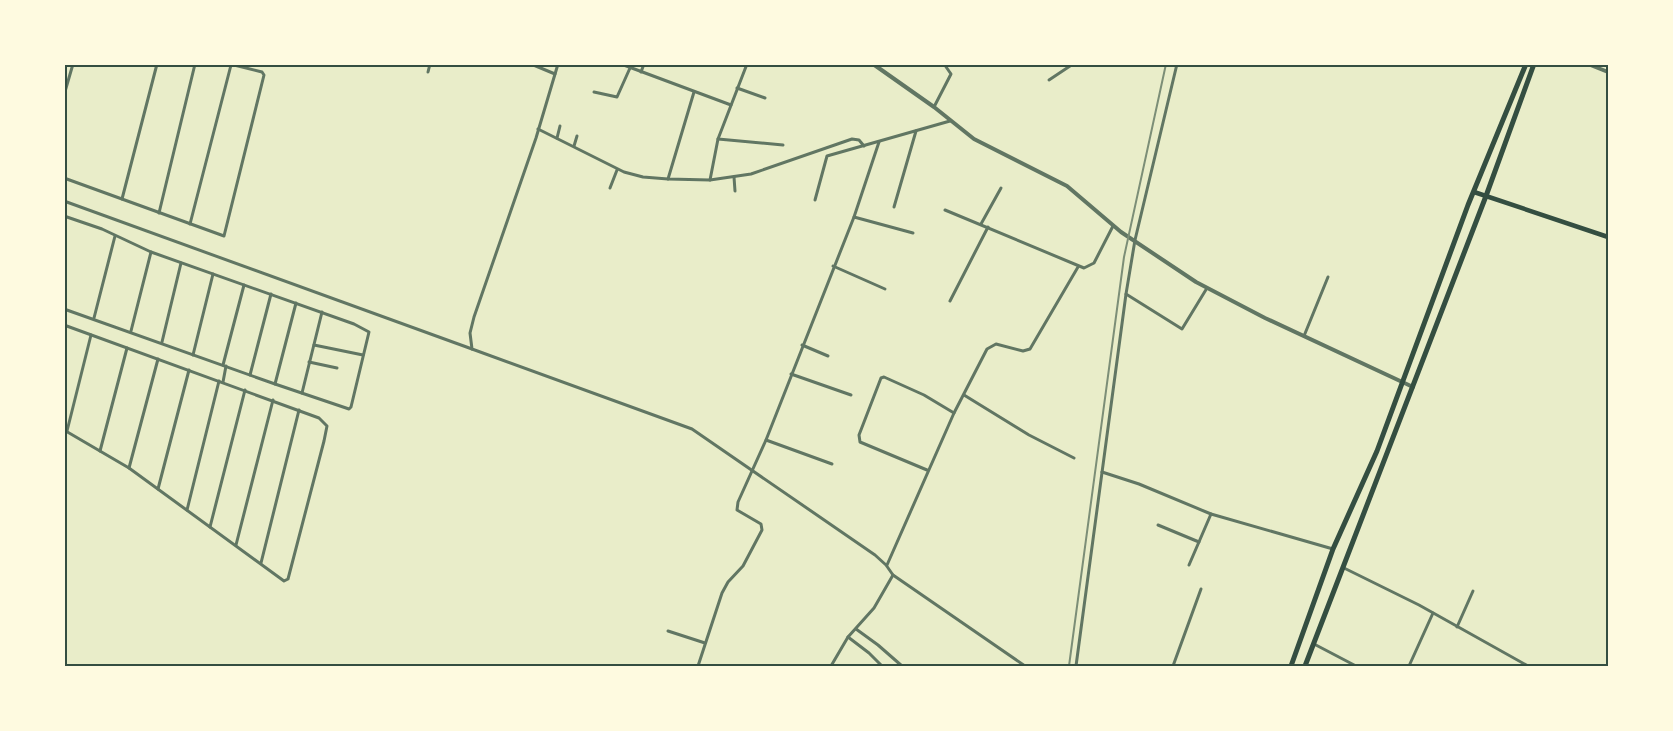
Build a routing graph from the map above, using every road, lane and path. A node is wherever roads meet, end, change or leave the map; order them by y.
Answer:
1 (73, 64) edge
2 (157, 64) edge
3 (195, 64) edge
4 (430, 64) edge
5 (531, 64) edge
6 (558, 64) edge
7 (621, 64) edge
8 (644, 64) edge
9 (747, 64) edge
10 (873, 64) edge
11 (944, 64) edge
12 (1073, 64) edge
13 (1177, 64) edge
14 (1526, 64) edge
15 (1534, 64) edge
16 (230, 65) edge
17 (1590, 65) edge
18 (630, 68) junction
19 (428, 72) dead end
20 (641, 72) junction
21 (1608, 72) edge
22 (555, 74) junction
23 (1049, 80) dead end
24 (737, 88) junction
25 (594, 92) dead end
26 (694, 92) junction
27 (64, 95) edge
28 (765, 99) dead end
29 (731, 105) junction
30 (934, 107) junction
31 (948, 119) junction
32 (560, 126) dead end
33 (538, 129) junction
34 (915, 131) junction
35 (577, 136) dead end
36 (557, 138) junction
37 (718, 139) junction
38 (879, 142) junction
39 (783, 145) dead end
40 (574, 146) junction
41 (864, 146) junction
42 (617, 172) junction
43 (64, 178) edge
44 (734, 178) junction
45 (668, 179) junction
46 (710, 180) junction
47 (610, 188) dead end
48 (1001, 188) dead end
49 (735, 191) dead end
50 (1474, 192) junction
51 (1486, 196) junction
52 (122, 199) junction
53 (814, 200) dead end
54 (64, 201) edge
55 (894, 207) dead end
56 (945, 210) dead end
57 (159, 213) junction
58 (64, 216) edge
59 (854, 218) junction
60 (190, 224) junction
61 (981, 224) junction
62 (1113, 226) junction
63 (988, 227) junction
64 (913, 233) dead end
65 (116, 236) junction
66 (1608, 237) edge
67 (1135, 240) junction
68 (151, 252) junction
69 (181, 263) junction
70 (834, 266) junction
71 (1078, 267) junction
72 (213, 274) junction
73 (1328, 277) dead end
74 (244, 285) junction
75 (1207, 288) junction
76 (885, 289) dead end
77 (271, 294) junction
78 (1126, 294) junction
79 (950, 301) dead end
80 (296, 303) junction
81 (64, 309) edge
82 (322, 312) junction
83 (94, 319) junction
84 (64, 325) edge
85 (130, 332) junction
86 (91, 335) junction
87 (1304, 336) junction
88 (162, 343) junction
89 (314, 345) junction
90 (802, 345) junction
91 (471, 346) junction
92 (127, 348) junction
93 (363, 354) junction
94 (193, 355) junction
95 (828, 356) dead end
96 (158, 359) junction
97 (309, 362) junction
98 (225, 367) junction
99 (337, 368) dead end
100 (189, 370) junction
101 (791, 374) junction
102 (250, 375) junction
103 (222, 382) junction
104 (1403, 383) junction
105 (275, 384) junction
106 (1413, 387) junction
107 (245, 390) junction
108 (302, 393) junction
109 (851, 395) dead end
110 (964, 395) junction
111 (273, 400) junction
112 (299, 410) junction
113 (954, 412) junction
114 (66, 431) edge
115 (765, 441) junction
116 (100, 451) junction
117 (1074, 458) dead end
118 (832, 465) dead end
119 (129, 468) junction
120 (928, 470) junction
121 (752, 472) junction
122 (1102, 472) junction
123 (158, 489) junction
124 (187, 510) junction
125 (1211, 514) junction
126 (1158, 525) dead end
127 (210, 527) junction
128 (1199, 542) junction
129 (236, 545) junction
130 (1333, 549) junction
131 (260, 563) junction
132 (886, 565) junction
133 (1189, 565) dead end
134 (1344, 568) junction
135 (893, 575) junction
136 (1201, 589) dead end
137 (1473, 591) dead end
138 (1433, 613) junction
139 (1457, 627) junction
140 (855, 630) junction
141 (668, 631) dead end
142 (848, 637) junction
143 (705, 643) junction
144 (1314, 644) junction
145 (698, 666) edge
146 (831, 666) edge
147 (882, 666) edge
148 (902, 666) edge
149 (1025, 666) edge
150 (1076, 666) edge
151 (1173, 666) edge
152 (1291, 666) edge
153 (1305, 666) edge
154 (1356, 666) edge
155 (1409, 666) edge
156 (1528, 666) edge

1 - 27 street
2 - 52 street
3 - 57 street
4 - 19 street
5 - 22 street
6 - 22 street
7 - 18 street
8 - 20 street
9 - 24 street
10 - 30 street
11 - 30 street
12 - 23 street
13 - 67 street
14 - 50 highway
15 - 51 highway
16 - 60 street
16 - 60 street
17 - 21 street
18 - 20 street
18 - 25 street
20 - 26 street
22 - 33 street
24 - 28 street
24 - 29 street
26 - 29 street
26 - 45 street
29 - 37 street
30 - 31 street
31 - 34 street
31 - 62 street
32 - 36 street
33 - 36 street
33 - 91 street
34 - 38 street
34 - 55 street
35 - 40 street
36 - 40 street
37 - 39 street
37 - 46 street
38 - 41 street
38 - 59 street
40 - 42 street
41 - 44 street
41 - 53 street
42 - 45 street
42 - 47 street
43 - 52 street
44 - 46 street
44 - 49 street
45 - 46 street
48 - 61 street
50 - 51 main road
50 - 104 highway
51 - 66 main road
51 - 106 highway
52 - 57 street
54 - 91 street
56 - 61 street
57 - 60 street
58 - 65 street
59 - 64 street
59 - 70 street
61 - 63 street
62 - 67 street
62 - 71 street
63 - 71 street
63 - 79 street
65 - 68 street
65 - 83 street
67 - 75 street
67 - 78 street
68 - 69 street
68 - 85 street
69 - 72 street
69 - 88 street
70 - 76 street
70 - 90 street
71 - 110 street
72 - 74 street
72 - 94 street
73 - 87 street
74 - 77 street
74 - 98 street
75 - 78 street
75 - 87 street
77 - 80 street
77 - 102 street
78 - 122 street
80 - 82 street
80 - 105 street
81 - 83 street
82 - 89 street
82 - 93 street
83 - 85 street
84 - 86 street
85 - 88 street
86 - 92 street
86 - 114 street
87 - 104 street
88 - 94 street
89 - 93 street
89 - 97 street
90 - 95 street
90 - 101 street
91 - 121 street
92 - 96 street
92 - 116 street
93 - 108 street
94 - 98 street
96 - 100 street
96 - 119 street
97 - 99 street
97 - 108 street
98 - 102 street
98 - 103 street
100 - 103 street
100 - 123 street
101 - 109 street
101 - 115 street
102 - 105 street
103 - 107 street
103 - 124 street
104 - 106 street
104 - 130 highway
105 - 108 street
106 - 134 highway
107 - 111 street
107 - 127 street
110 - 113 street
110 - 117 street
111 - 112 street
111 - 129 street
112 - 131 street
112 - 131 street
113 - 120 street
113 - 120 street
114 - 116 street
115 - 118 street
115 - 121 street
116 - 119 street
119 - 123 street
120 - 132 street
121 - 132 street
121 - 143 street
122 - 125 street
122 - 150 street
123 - 124 street
124 - 127 street
125 - 128 street
125 - 130 street
126 - 128 street
127 - 129 street
128 - 133 street
129 - 131 street
130 - 152 highway
132 - 135 street
134 - 138 street
134 - 144 highway
135 - 140 street
135 - 149 street
136 - 151 street
137 - 139 street
138 - 139 street
138 - 155 street
139 - 156 street
140 - 142 street
140 - 148 street
141 - 143 street
142 - 146 street
142 - 147 street
143 - 145 street
144 - 153 highway
144 - 154 street

